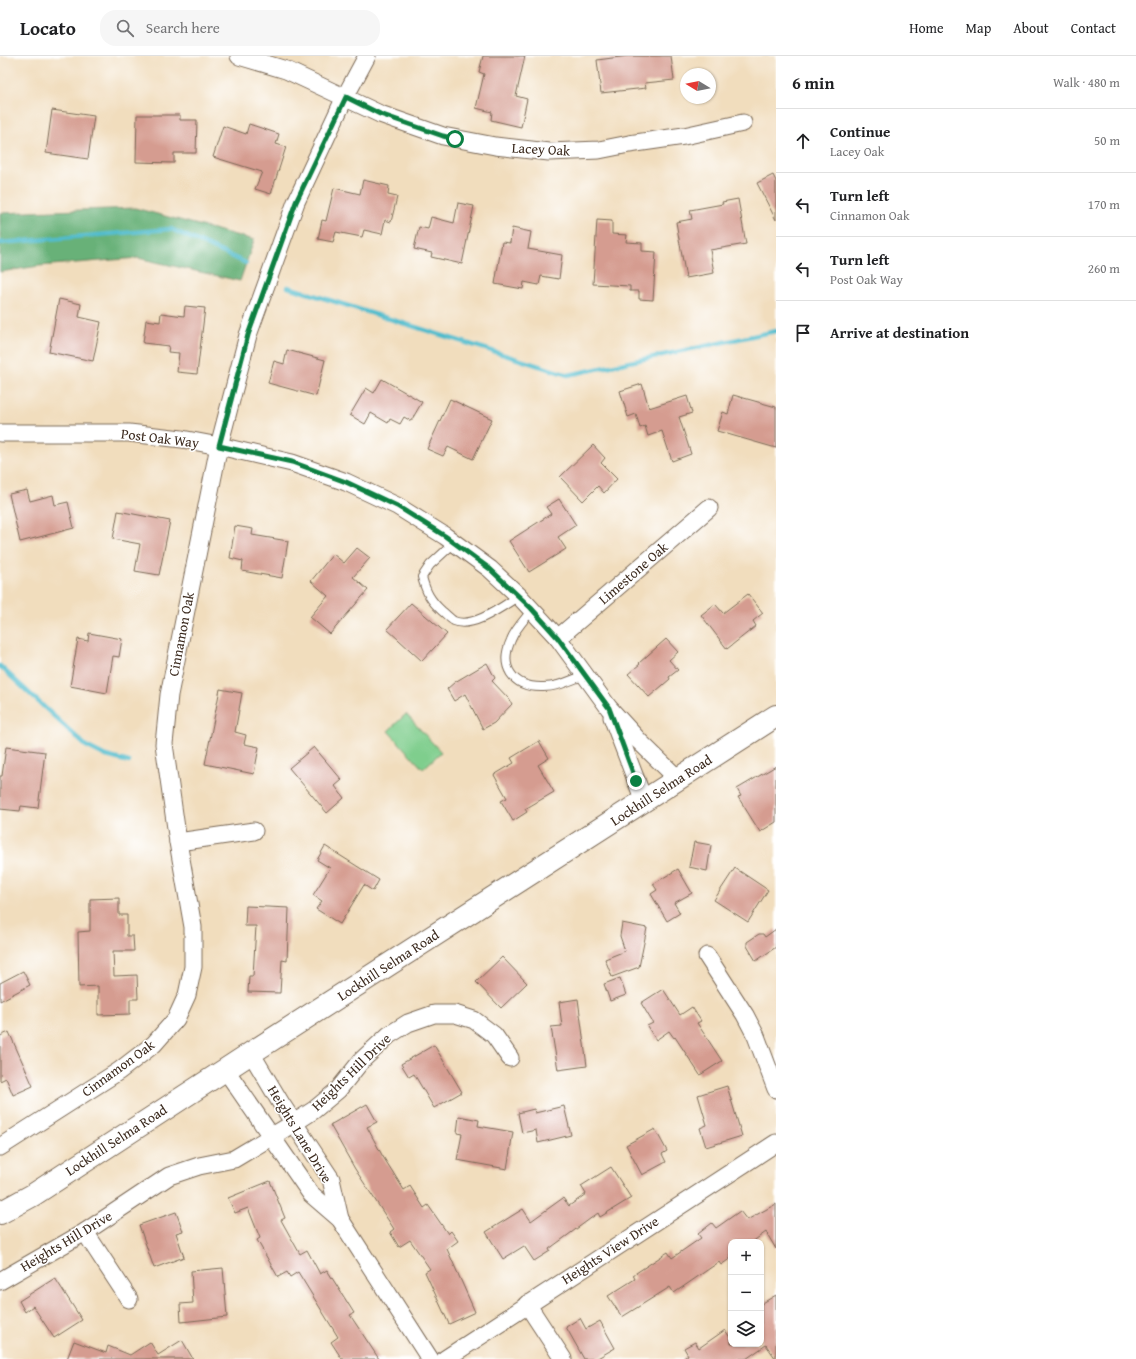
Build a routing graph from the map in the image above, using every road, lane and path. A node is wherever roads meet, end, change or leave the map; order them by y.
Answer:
1 (239, 56) edge
2 (367, 56) edge
3 (346, 97) junction
4 (743, 123) dead end
5 (0, 433) edge
6 (219, 446) junction
7 (709, 508) dead end
8 (454, 543) junction
9 (519, 596) junction
10 (532, 610) junction
11 (558, 638) junction
12 (585, 675) junction
13 (609, 708) junction
14 (776, 716) edge
15 (678, 779) junction
16 (644, 801) junction
17 (254, 831) dead end
18 (178, 842) junction
19 (707, 956) dead end
20 (251, 1052) junction
21 (510, 1058) dead end
22 (225, 1069) junction
23 (776, 1089) edge
24 (294, 1123) junction
25 (272, 1137) junction
26 (776, 1143) edge
27 (0, 1147) edge
28 (0, 1213) edge
29 (340, 1219) junction
30 (85, 1232) junction
31 (0, 1281) edge
32 (129, 1299) dead end
33 (527, 1304) junction
34 (430, 1359) edge
35 (445, 1359) edge
36 (563, 1359) edge

1 - 3 street, Lacey Oak
2 - 3 street, Cinnamon Oak
3 - 4 street, Lacey Oak
3 - 6 street, Cinnamon Oak
5 - 6 street, Post Oak Way
6 - 8 street, Post Oak Way
6 - 18 street, Cinnamon Oak
7 - 11 street, Limestone Oak
8 - 9 street, Post Oak Way
8 - 9 lane
9 - 10 street, Post Oak Way
10 - 11 street, Post Oak Way
10 - 12 lane
11 - 12 street, Post Oak Way
12 - 13 street, Post Oak Way
13 - 15 street, Post Oak Way
13 - 16 street, Post Oak Way
14 - 15 main road, Lockhill Selma Road
15 - 16 main road, Lockhill Selma Road
16 - 20 main road, Lockhill Selma Road
17 - 18 street
18 - 27 street, Cinnamon Oak
19 - 23 street
20 - 22 main road, Lockhill Selma Road
20 - 24 street, Heights Lane Drive
21 - 24 street, Heights Hill Drive
22 - 25 street, Heights Lane Drive
22 - 28 main road, Lockhill Selma Road
24 - 25 street, Heights Hill Drive
24 - 29 street, Heights Lane Drive
25 - 29 street, Heights Lane Drive
25 - 30 street, Heights Hill Drive
26 - 33 street, Heights View Drive
29 - 34 street, Heights Lane Drive
30 - 31 street, Heights Hill Drive
30 - 32 street
33 - 35 street, Heights View Drive
33 - 36 street

